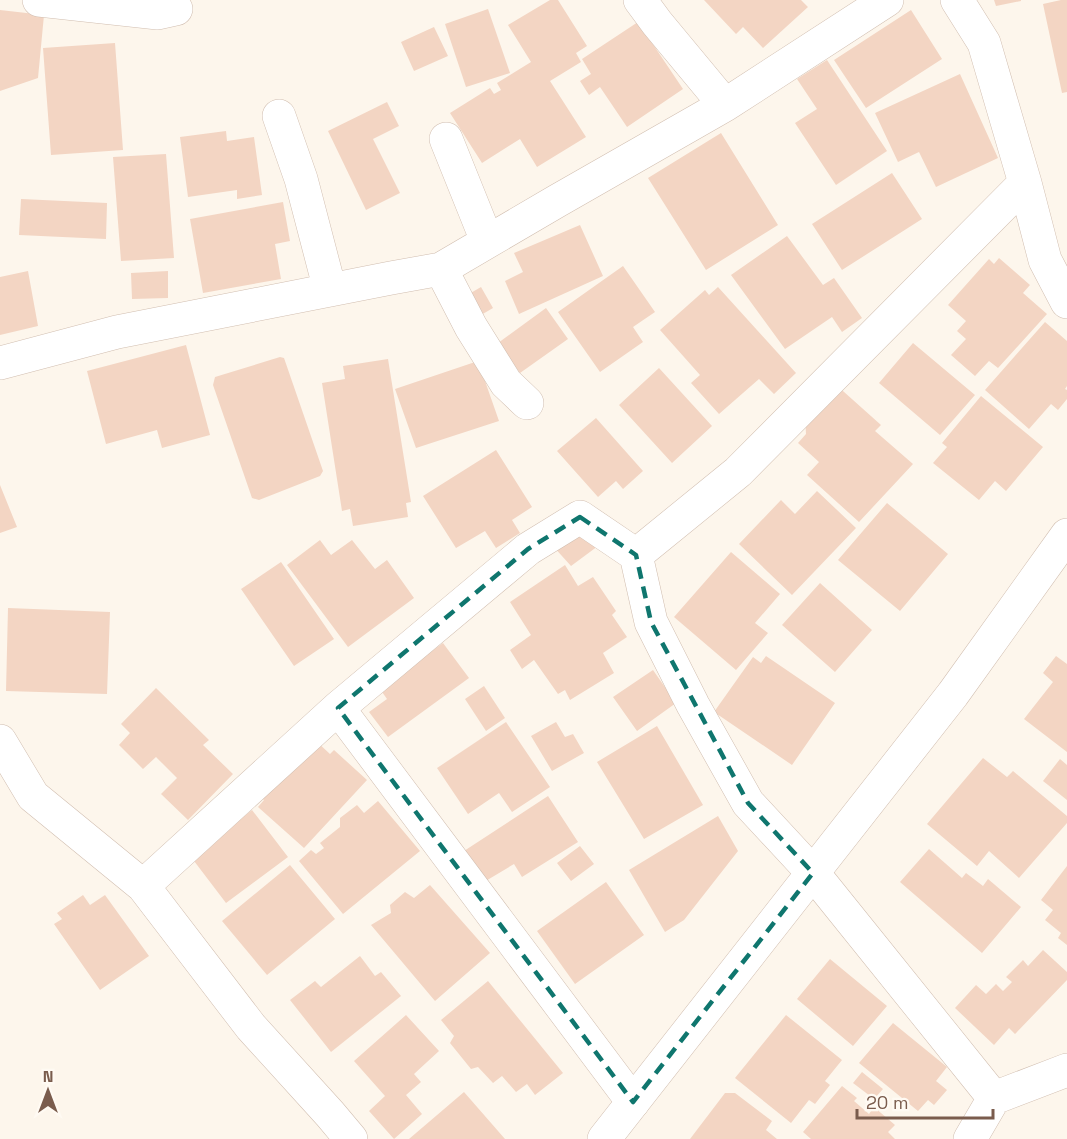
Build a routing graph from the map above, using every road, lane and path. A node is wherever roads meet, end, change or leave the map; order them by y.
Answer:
1 (39, 0) edge
2 (640, 0) edge
3 (887, 0) edge
4 (957, 0) edge
5 (176, 9) dead end
6 (725, 105) junction
7 (279, 116) dead end
8 (446, 139) dead end
9 (1025, 183) junction
10 (487, 241) junction
11 (441, 269) junction
12 (330, 290) junction
13 (1067, 302) edge
14 (0, 363) edge
15 (527, 403) dead end
16 (1067, 535) edge
17 (636, 555) junction
18 (338, 708) junction
19 (0, 741) edge
20 (813, 873) junction
21 (143, 886) junction
22 (1067, 1070) edge
23 (994, 1098) junction
24 (633, 1102) junction
25 (351, 1139) edge
26 (604, 1139) edge
27 (970, 1139) edge

1 - 5 street
2 - 6 street
3 - 6 street
4 - 9 street
6 - 10 street
7 - 12 street
8 - 10 street
9 - 13 street
9 - 17 street
10 - 11 street
11 - 12 street
11 - 15 street
12 - 14 street
16 - 20 street
17 - 18 street
17 - 20 street
18 - 21 street
18 - 24 street
19 - 21 street
20 - 23 street
20 - 24 street
21 - 25 street
22 - 23 street
23 - 27 street
24 - 26 street

